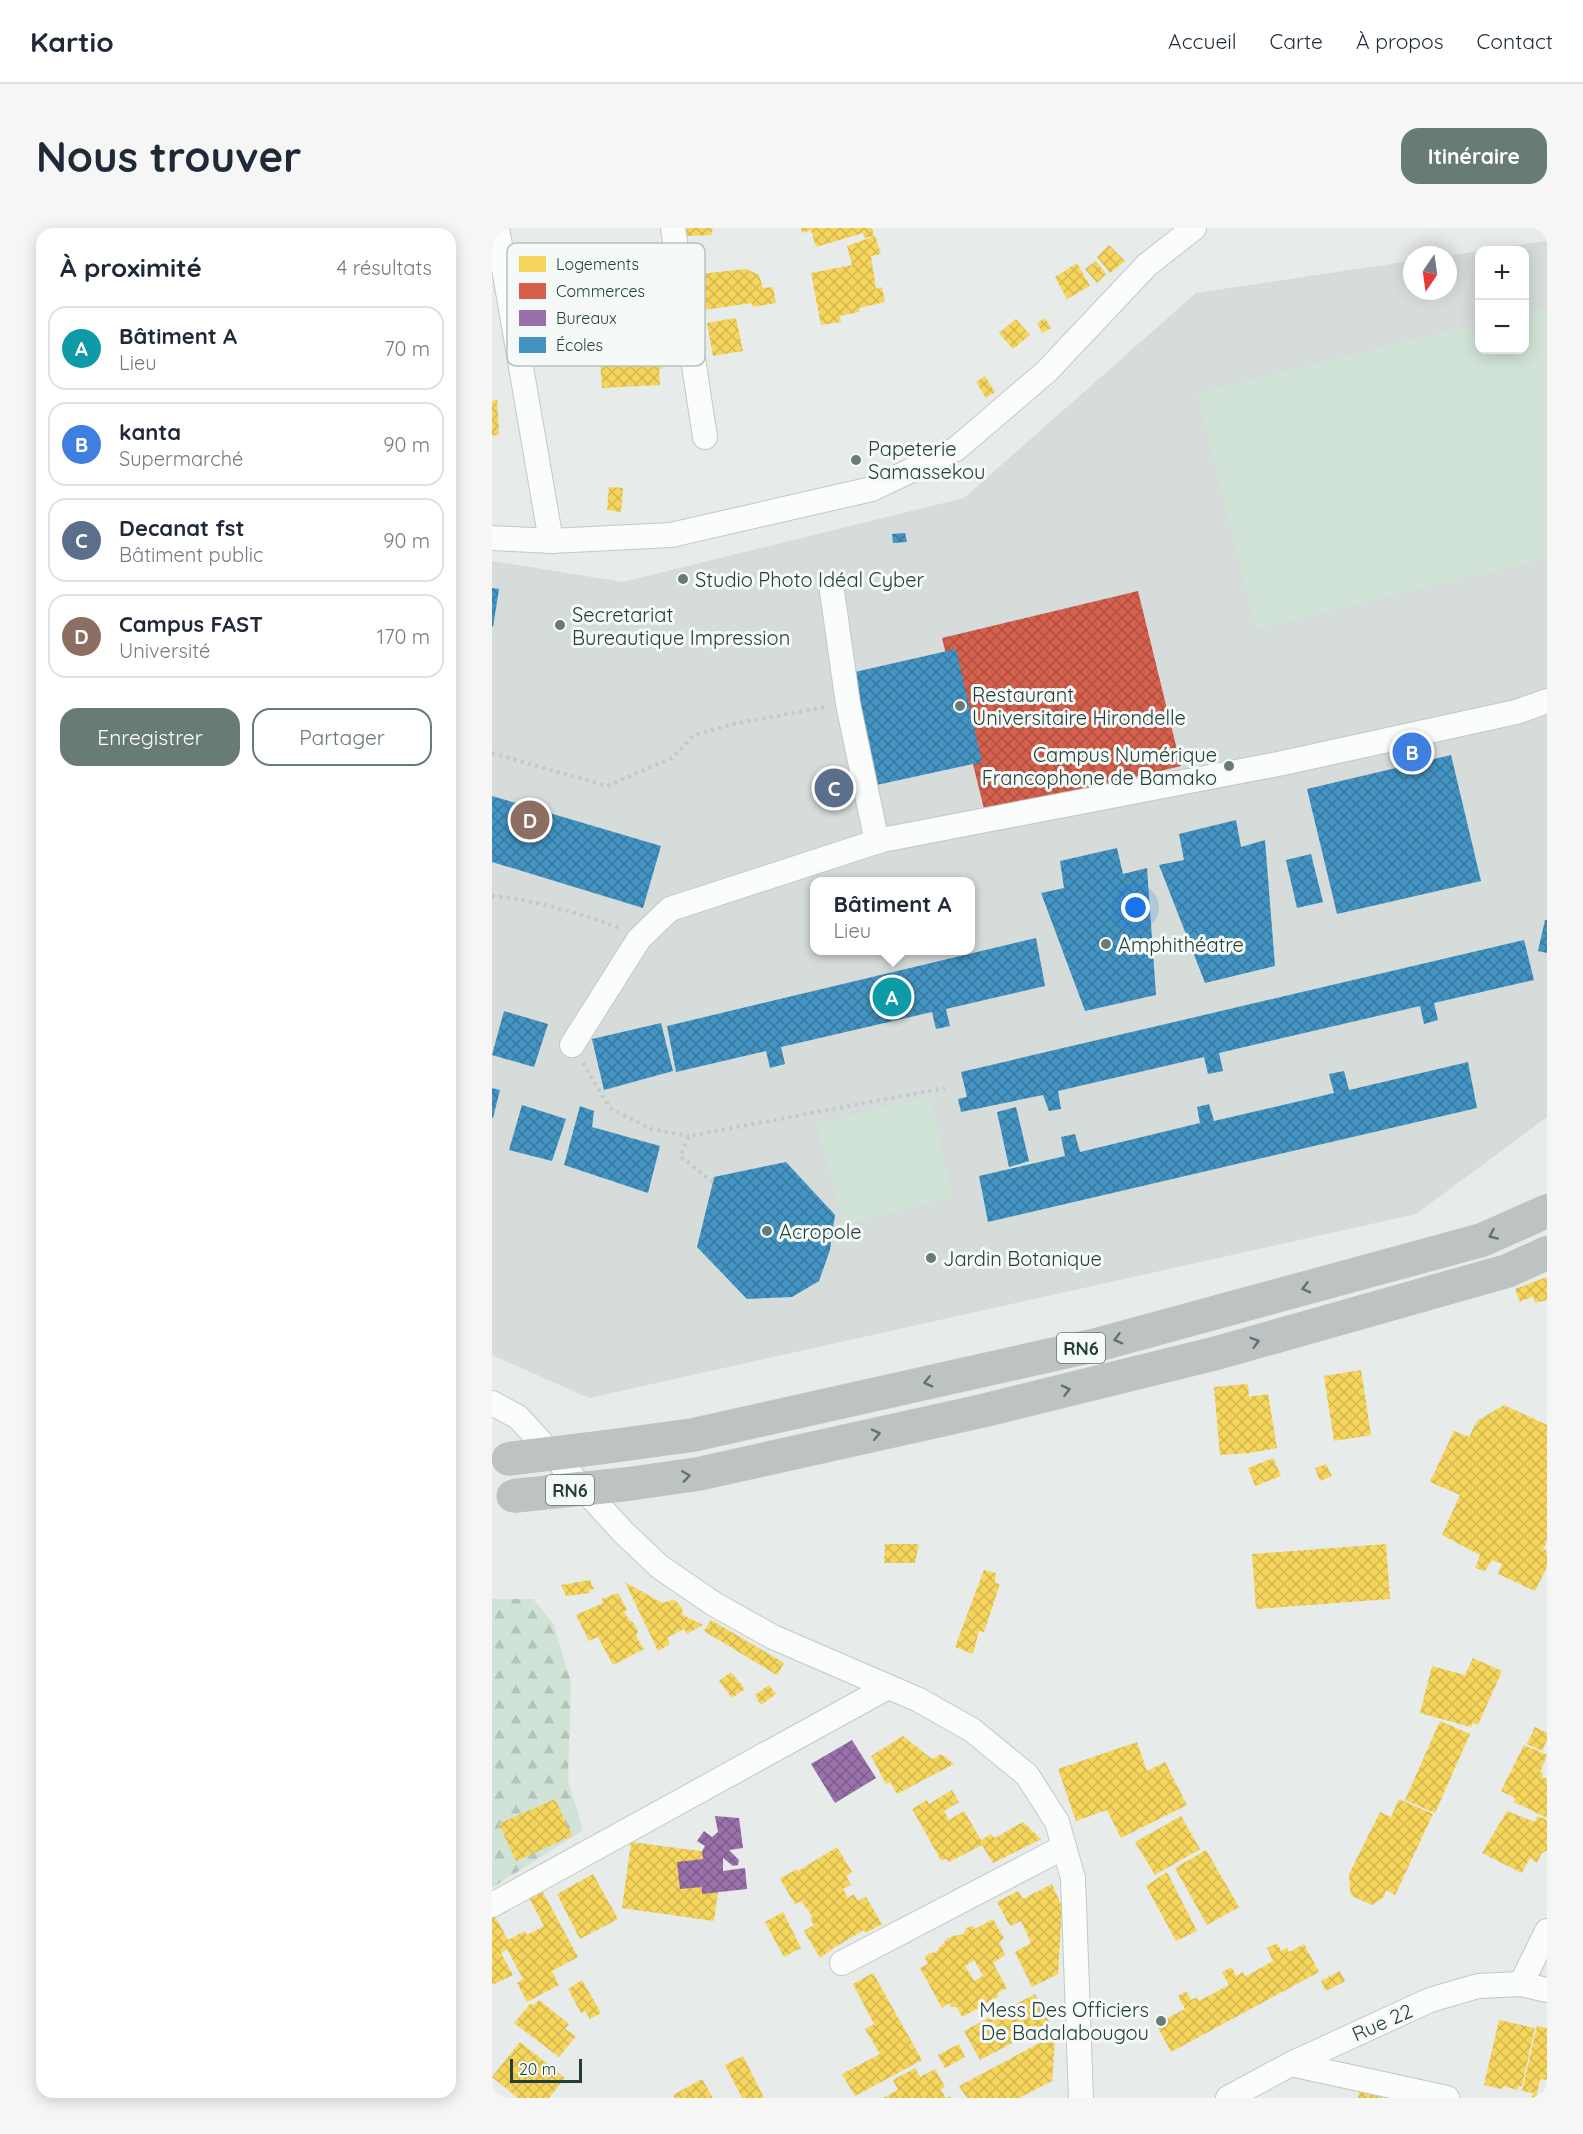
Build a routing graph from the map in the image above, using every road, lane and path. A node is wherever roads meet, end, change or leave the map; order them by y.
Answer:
1 (497, 228) edge
2 (673, 228) edge
3 (1194, 228) edge
4 (675, 243) edge
5 (507, 286) edge
6 (521, 366) edge
7 (694, 366) edge
8 (705, 437) dead end
9 (492, 538) edge
10 (551, 541) junction
11 (832, 591) dead end
12 (1547, 701) edge
13 (848, 704) junction
14 (492, 753) edge
15 (877, 842) junction
16 (492, 896) edge
17 (641, 937) junction
18 (572, 1045) joint
19 (945, 1088) dead end
20 (689, 1136) junction
21 (713, 1182) dead end
22 (1547, 1212) edge
23 (1547, 1253) edge
24 (492, 1403) edge
25 (500, 1459) edge
26 (503, 1496) edge
27 (888, 1687) junction
28 (1064, 1847) junction
29 (492, 1905) edge
30 (1547, 1931) edge
31 (842, 1964) dead end
32 (1521, 1984) junction
33 (1547, 1990) edge
34 (1291, 2064) junction
35 (1081, 2098) edge
36 (1228, 2098) edge
37 (1447, 2098) edge

1 - 5 street
2 - 4 street
3 - 10 street
6 - 10 street
7 - 8 street
9 - 10 street
11 - 13 street
12 - 15 street
13 - 14 path
13 - 15 street
15 - 17 street
16 - 17 path
17 - 18 street
18 - 20 path
19 - 20 path
20 - 21 path
22 -> 25 highway, RN6, bridge
26 -> 23 highway, RN6, bridge
24 - 27 street
27 - 28 street
27 - 29 street
28 - 31 street
28 - 35 street
30 - 32 street
32 - 33 street, Rue 22
32 - 34 street, Rue 22
34 - 36 street, Rue 22
34 - 37 street

